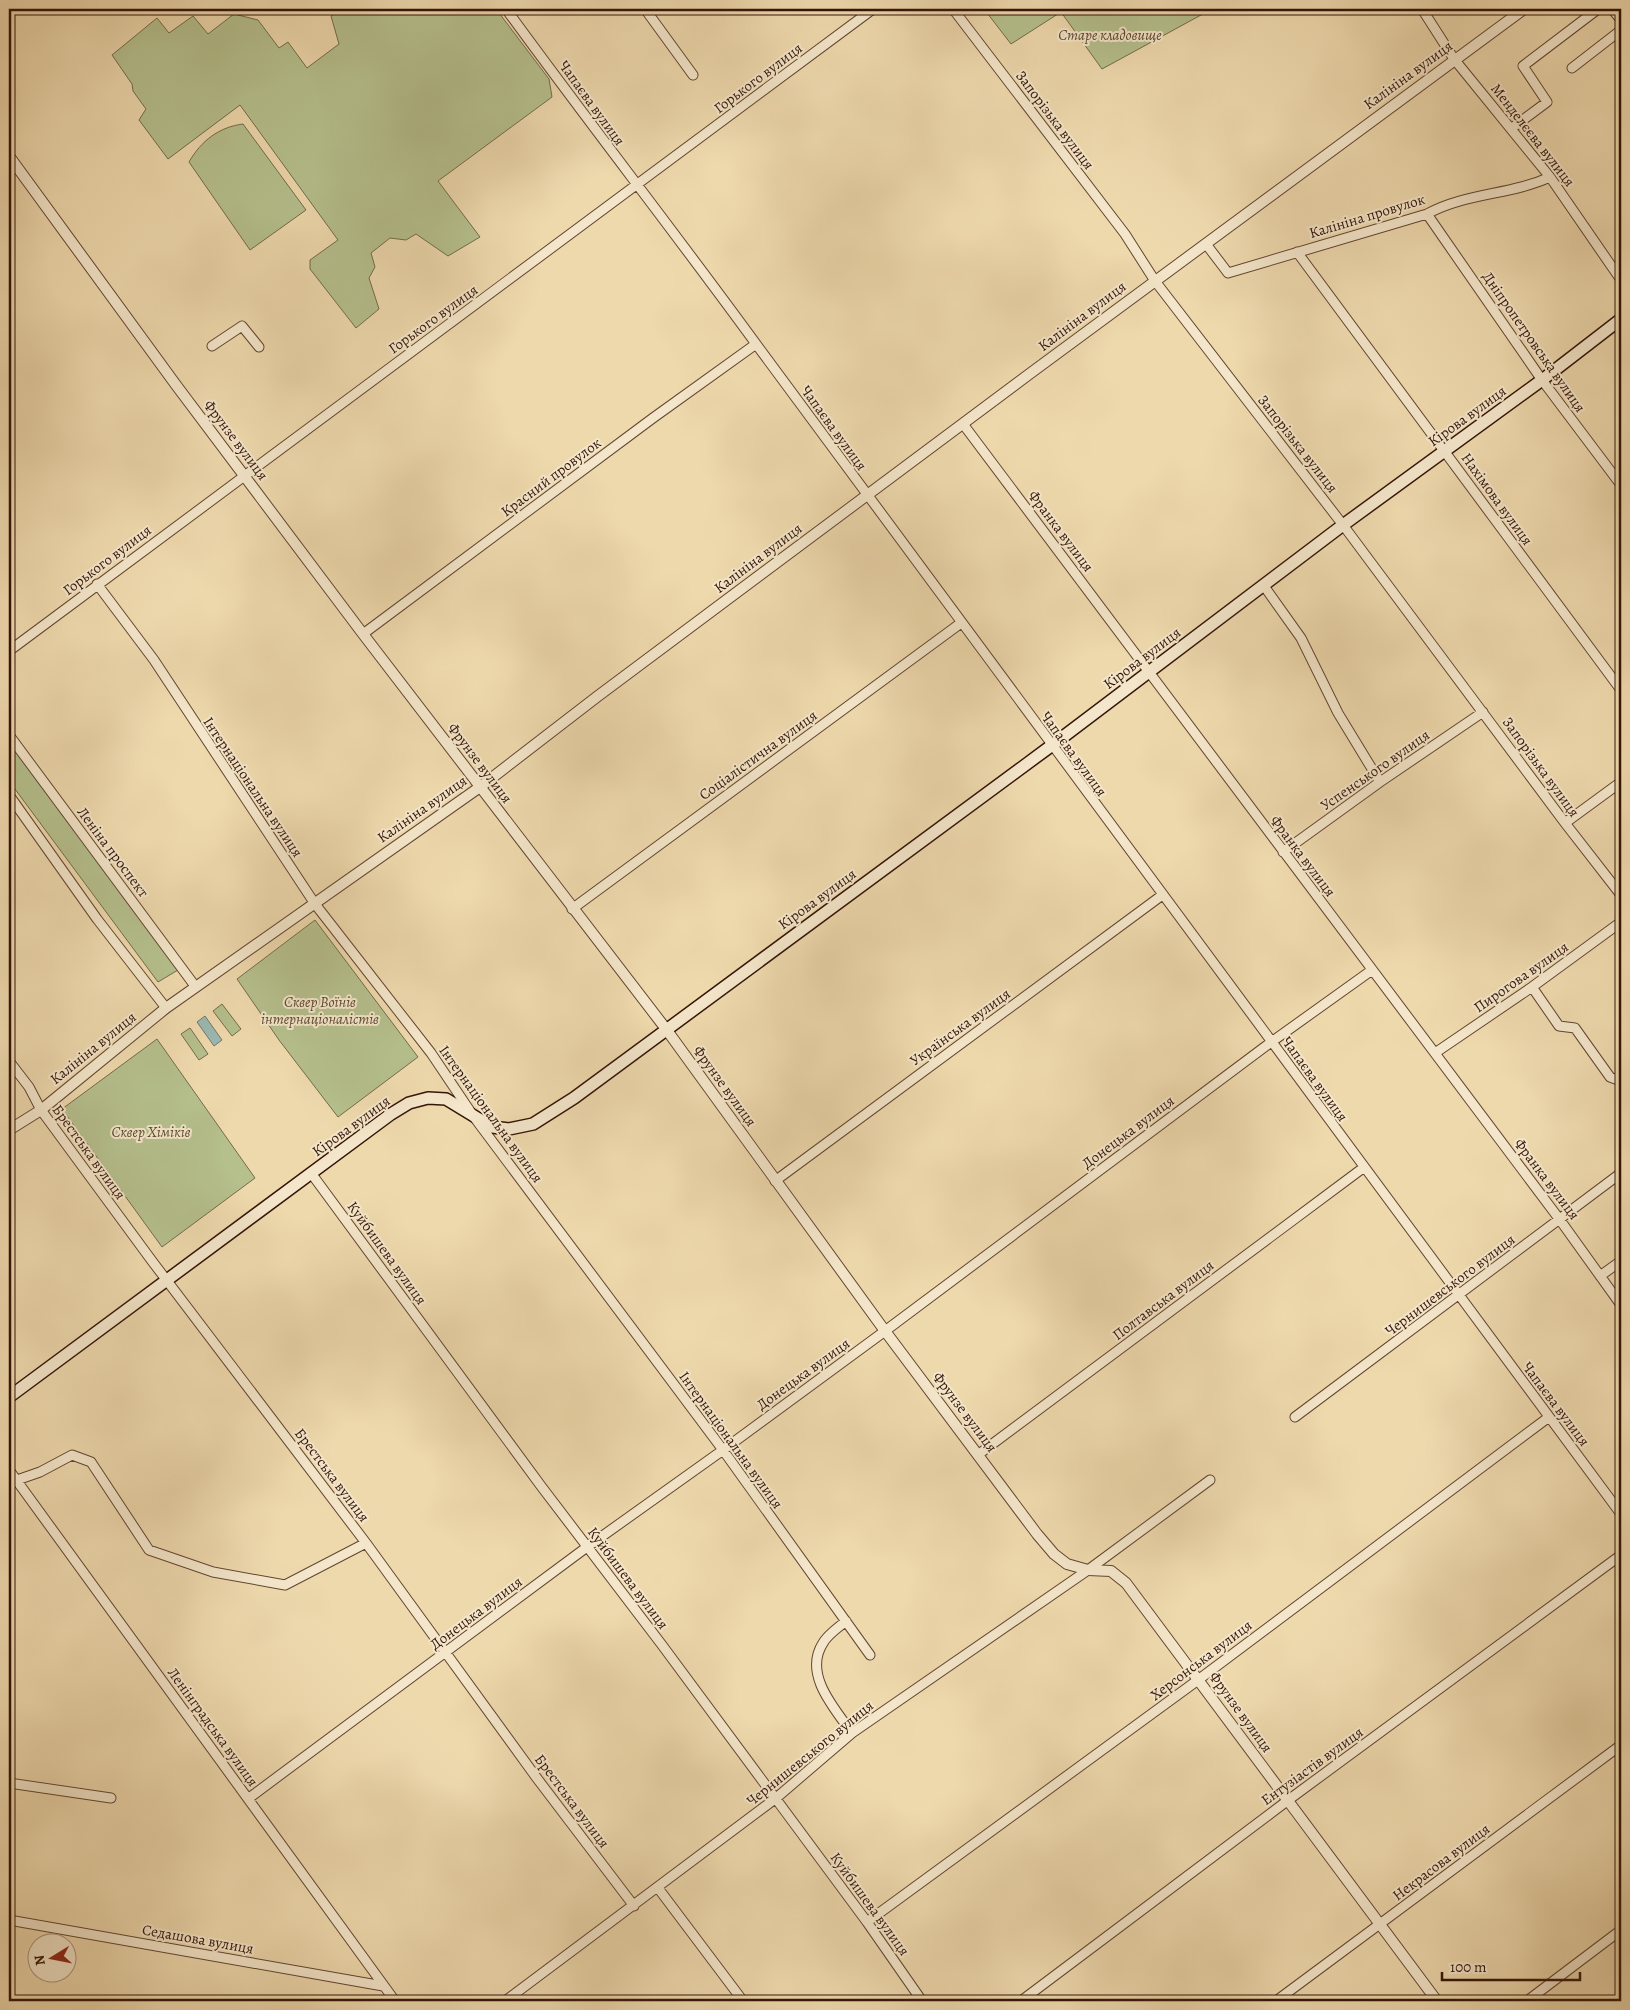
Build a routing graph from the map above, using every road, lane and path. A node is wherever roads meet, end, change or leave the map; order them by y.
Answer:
1 (506, 9) edge
2 (645, 9) edge
3 (873, 9) edge
4 (953, 9) edge
5 (1422, 9) edge
6 (1524, 9) edge
7 (1598, 9) edge
8 (1612, 9) edge
9 (1621, 20) edge
10 (1621, 30) edge
11 (1454, 59) junction
12 (1572, 68) dead end
13 (693, 75) dead end
14 (1512, 128) junction
15 (9, 156) edge
16 (1550, 176) junction
17 (638, 185) junction
18 (1428, 214) junction
19 (1206, 244) junction
20 (1297, 252) junction
21 (1155, 280) junction
22 (1621, 280) edge
23 (1621, 319) edge
24 (756, 344) junction
25 (212, 346) dead end
26 (258, 346) dead end
27 (1542, 380) junction
28 (963, 424) junction
29 (1444, 450) junction
30 (244, 476) junction
31 (1621, 485) edge
32 (866, 496) junction
33 (1343, 525) junction
34 (97, 584) junction
35 (1264, 586) junction
36 (961, 623) junction
37 (363, 634) junction
38 (9, 651) edge
39 (1149, 672) junction
40 (1621, 690) edge
41 (1483, 712) junction
42 (9, 735) edge
43 (1051, 746) junction
44 (1380, 782) junction
45 (1621, 782) edge
46 (480, 786) junction
47 (9, 795) edge
48 (1564, 823) junction
49 (1283, 852) junction
50 (1621, 895) edge
51 (1161, 896) junction
52 (315, 904) junction
53 (572, 909) junction
54 (1621, 922) edge
55 (1372, 970) junction
56 (195, 986) junction
57 (1532, 987) junction
58 (166, 1008) junction
59 (666, 1029) junction
60 (1270, 1043) junction
61 (1435, 1053) junction
62 (9, 1061) edge
63 (1621, 1081) edge
64 (41, 1110) junction
65 (474, 1117) junction
66 (9, 1130) edge
67 (1364, 1168) junction
68 (311, 1173) junction
69 (1621, 1174) edge
70 (776, 1180) junction
71 (1560, 1220) junction
72 (1621, 1261) edge
73 (1600, 1276) junction
74 (166, 1280) junction
75 (1458, 1297) junction
76 (1621, 1305) edge
77 (885, 1331) junction
78 (9, 1397) edge
79 (1295, 1417) dead end
80 (1549, 1417) junction
81 (723, 1450) junction
82 (979, 1454) junction
83 (9, 1470) edge
84 (17, 1480) junction
85 (1210, 1480) dead end
86 (1621, 1514) edge
87 (366, 1544) junction
88 (586, 1547) junction
89 (1621, 1555) edge
90 (1088, 1570) junction
91 (846, 1622) junction
92 (446, 1654) junction
93 (870, 1655) dead end
94 (1198, 1680) junction
95 (852, 1733) junction
96 (1621, 1745) edge
97 (9, 1783) edge
98 (110, 1798) dead end
99 (249, 1798) junction
100 (775, 1799) junction
101 (1287, 1801) junction
102 (658, 1888) junction
103 (634, 1906) junction
104 (9, 1920) edge
105 (867, 1922) junction
106 (1379, 1926) junction
107 (1621, 1930) edge
108 (383, 1986) junction
109 (395, 2001) edge
110 (505, 2001) edge
111 (743, 2001) edge
112 (922, 2001) edge
113 (1020, 2001) edge
114 (1276, 2001) edge
115 (1436, 2001) edge
116 (1527, 2001) edge

1 - 17 street, Чапаєва вулиця
2 - 13 street
3 - 17 street, Горького вулиця
4 - 21 street, Запорізька вулиця
5 - 11 street, Менделєєва вулиця
6 - 11 street, Калініна вулиця
7 - 14 street
8 - 9 street
10 - 12 street
11 - 14 street, Менделєєва вулиця
11 - 19 street, Калініна вулиця
14 - 16 street, Менделєєва вулиця
15 - 30 street, Фрунзе вулиця
16 - 18 street, Калініна провулок
16 - 22 street, Менделєєва вулиця
17 - 24 street, Чапаєва вулиця
17 - 30 street, Горького вулиця
18 - 20 street, Калініна провулок
18 - 27 street, Дніпропетровська вулиця
19 - 20 street, Калініна провулок
19 - 21 street, Калініна вулиця
20 - 29 street, Нахімова вулиця
21 - 28 street, Калініна вулиця
21 - 33 street, Запорізька вулиця
23 - 27 main road, Кірова вулиця
24 - 32 street, Чапаєва вулиця
24 - 37 street, Красний провулок
25 - 26 street
27 - 29 main road, Кірова вулиця
27 - 31 street, Дніпропетровська вулиця
28 - 32 street, Калініна вулиця
28 - 39 street, Франка вулиця
29 - 33 main road, Кірова вулиця
29 - 40 street, Нахімова вулиця
30 - 34 street, Горького вулиця
30 - 37 street, Фрунзе вулиця
32 - 36 street, Чапаєва вулиця
32 - 46 street, Калініна вулиця
33 - 35 main road, Кірова вулиця
33 - 41 street, Запорізька вулиця
34 - 38 street, Горького вулиця
34 - 52 street, Інтернаціональна вулиця
35 - 39 main road, Кірова вулиця
35 - 44 street
36 - 43 street, Чапаєва вулиця
36 - 53 street, Соціалістична вулиця
37 - 46 street, Фрунзе вулиця
39 - 43 main road, Кірова вулиця
39 - 49 street, Франка вулиця
41 - 44 street, Успенського вулиця
41 - 48 street, Запорізька вулиця
42 - 56 street, Леніна проспект
43 - 51 street, Чапаєва вулиця
43 - 59 main road, Кірова вулиця
44 - 49 street, Успенського вулиця
45 - 48 street
46 - 52 street, Калініна вулиця
46 - 53 street, Фрунзе вулиця
47 - 58 street
48 - 50 street, Запорізька вулиця
49 - 55 street, Франка вулиця
51 - 60 street, Чапаєва вулиця
51 - 70 street, Українська вулиця
52 - 56 street, Калініна вулиця
52 - 65 street, Інтернаціональна вулиця
53 - 59 street, Фрунзе вулиця
54 - 57 street, Пирогова вулиця
55 - 60 street, Донецька вулиця
55 - 61 street, Франка вулиця
56 - 58 street, Калініна вулиця
57 - 61 street, Пирогова вулиця
57 - 63 street
58 - 64 street, Калініна вулиця
59 - 65 main road, Кірова вулиця
59 - 70 street, Фрунзе вулиця
60 - 67 street, Чапаєва вулиця
60 - 77 street, Донецька вулиця
61 - 71 street, Франка вулиця
62 - 64 street, Брестська вулиця
64 - 66 street, Калініна вулиця
64 - 74 street, Брестська вулиця
65 - 68 main road, Кірова вулиця
65 - 81 street, Інтернаціональна вулиця
67 - 75 street, Чапаєва вулиця
67 - 82 street, Полтавська вулиця
68 - 74 main road, Кірова вулиця
68 - 88 street, Куйбишева вулиця
69 - 71 street, Чернишевського вулиця
70 - 77 street, Фрунзе вулиця
71 - 73 street, Франка вулиця
71 - 75 street, Чернишевського вулиця
72 - 73 street
73 - 76 street, Франка вулиця
74 - 78 main road, Кірова вулиця
74 - 87 street, Брестська вулиця
75 - 79 street, Чернишевського вулиця
75 - 80 street, Чапаєва вулиця
77 - 81 street, Донецька вулиця
77 - 82 street, Фрунзе вулиця
80 - 86 street, Чапаєва вулиця
80 - 94 street, Херсонська вулиця
81 - 88 street, Донецька вулиця
81 - 91 street, Інтернаціональна вулиця
82 - 90 street, Фрунзе вулиця
83 - 84 street, Ленінградська вулиця
84 - 87 street
84 - 99 street, Ленінградська вулиця
85 - 90 street, Чернишевського вулиця
87 - 92 street, Брестська вулиця
88 - 92 street, Донецька вулиця
88 - 100 street, Куйбишева вулиця
89 - 101 street, Ентузіастів вулиця
90 - 94 street, Фрунзе вулиця
90 - 95 street, Чернишевського вулиця
91 - 93 street, Інтернаціональна вулиця
91 - 95 street
92 - 99 street, Донецька вулиця
92 - 103 street, Брестська вулиця
94 - 101 street, Фрунзе вулиця
94 - 105 street, Херсонська вулиця
95 - 100 street, Чернишевського вулиця
96 - 106 street, Некрасова вулиця
97 - 98 street
99 - 108 street, Ленінградська вулиця
100 - 102 street, Чернишевського вулиця
100 - 105 street, Куйбишева вулиця
101 - 106 street, Фрунзе вулиця
101 - 113 street, Ентузіастів вулиця
102 - 103 street, Чернишевського вулиця
102 - 111 street
103 - 110 street, Чернишевського вулиця
104 - 108 street, Седашова вулиця
105 - 112 street, Куйбишева вулиця
106 - 114 street, Некрасова вулиця
106 - 115 street, Фрунзе вулиця
107 - 116 street
108 - 109 street, Ленінградська вулиця

